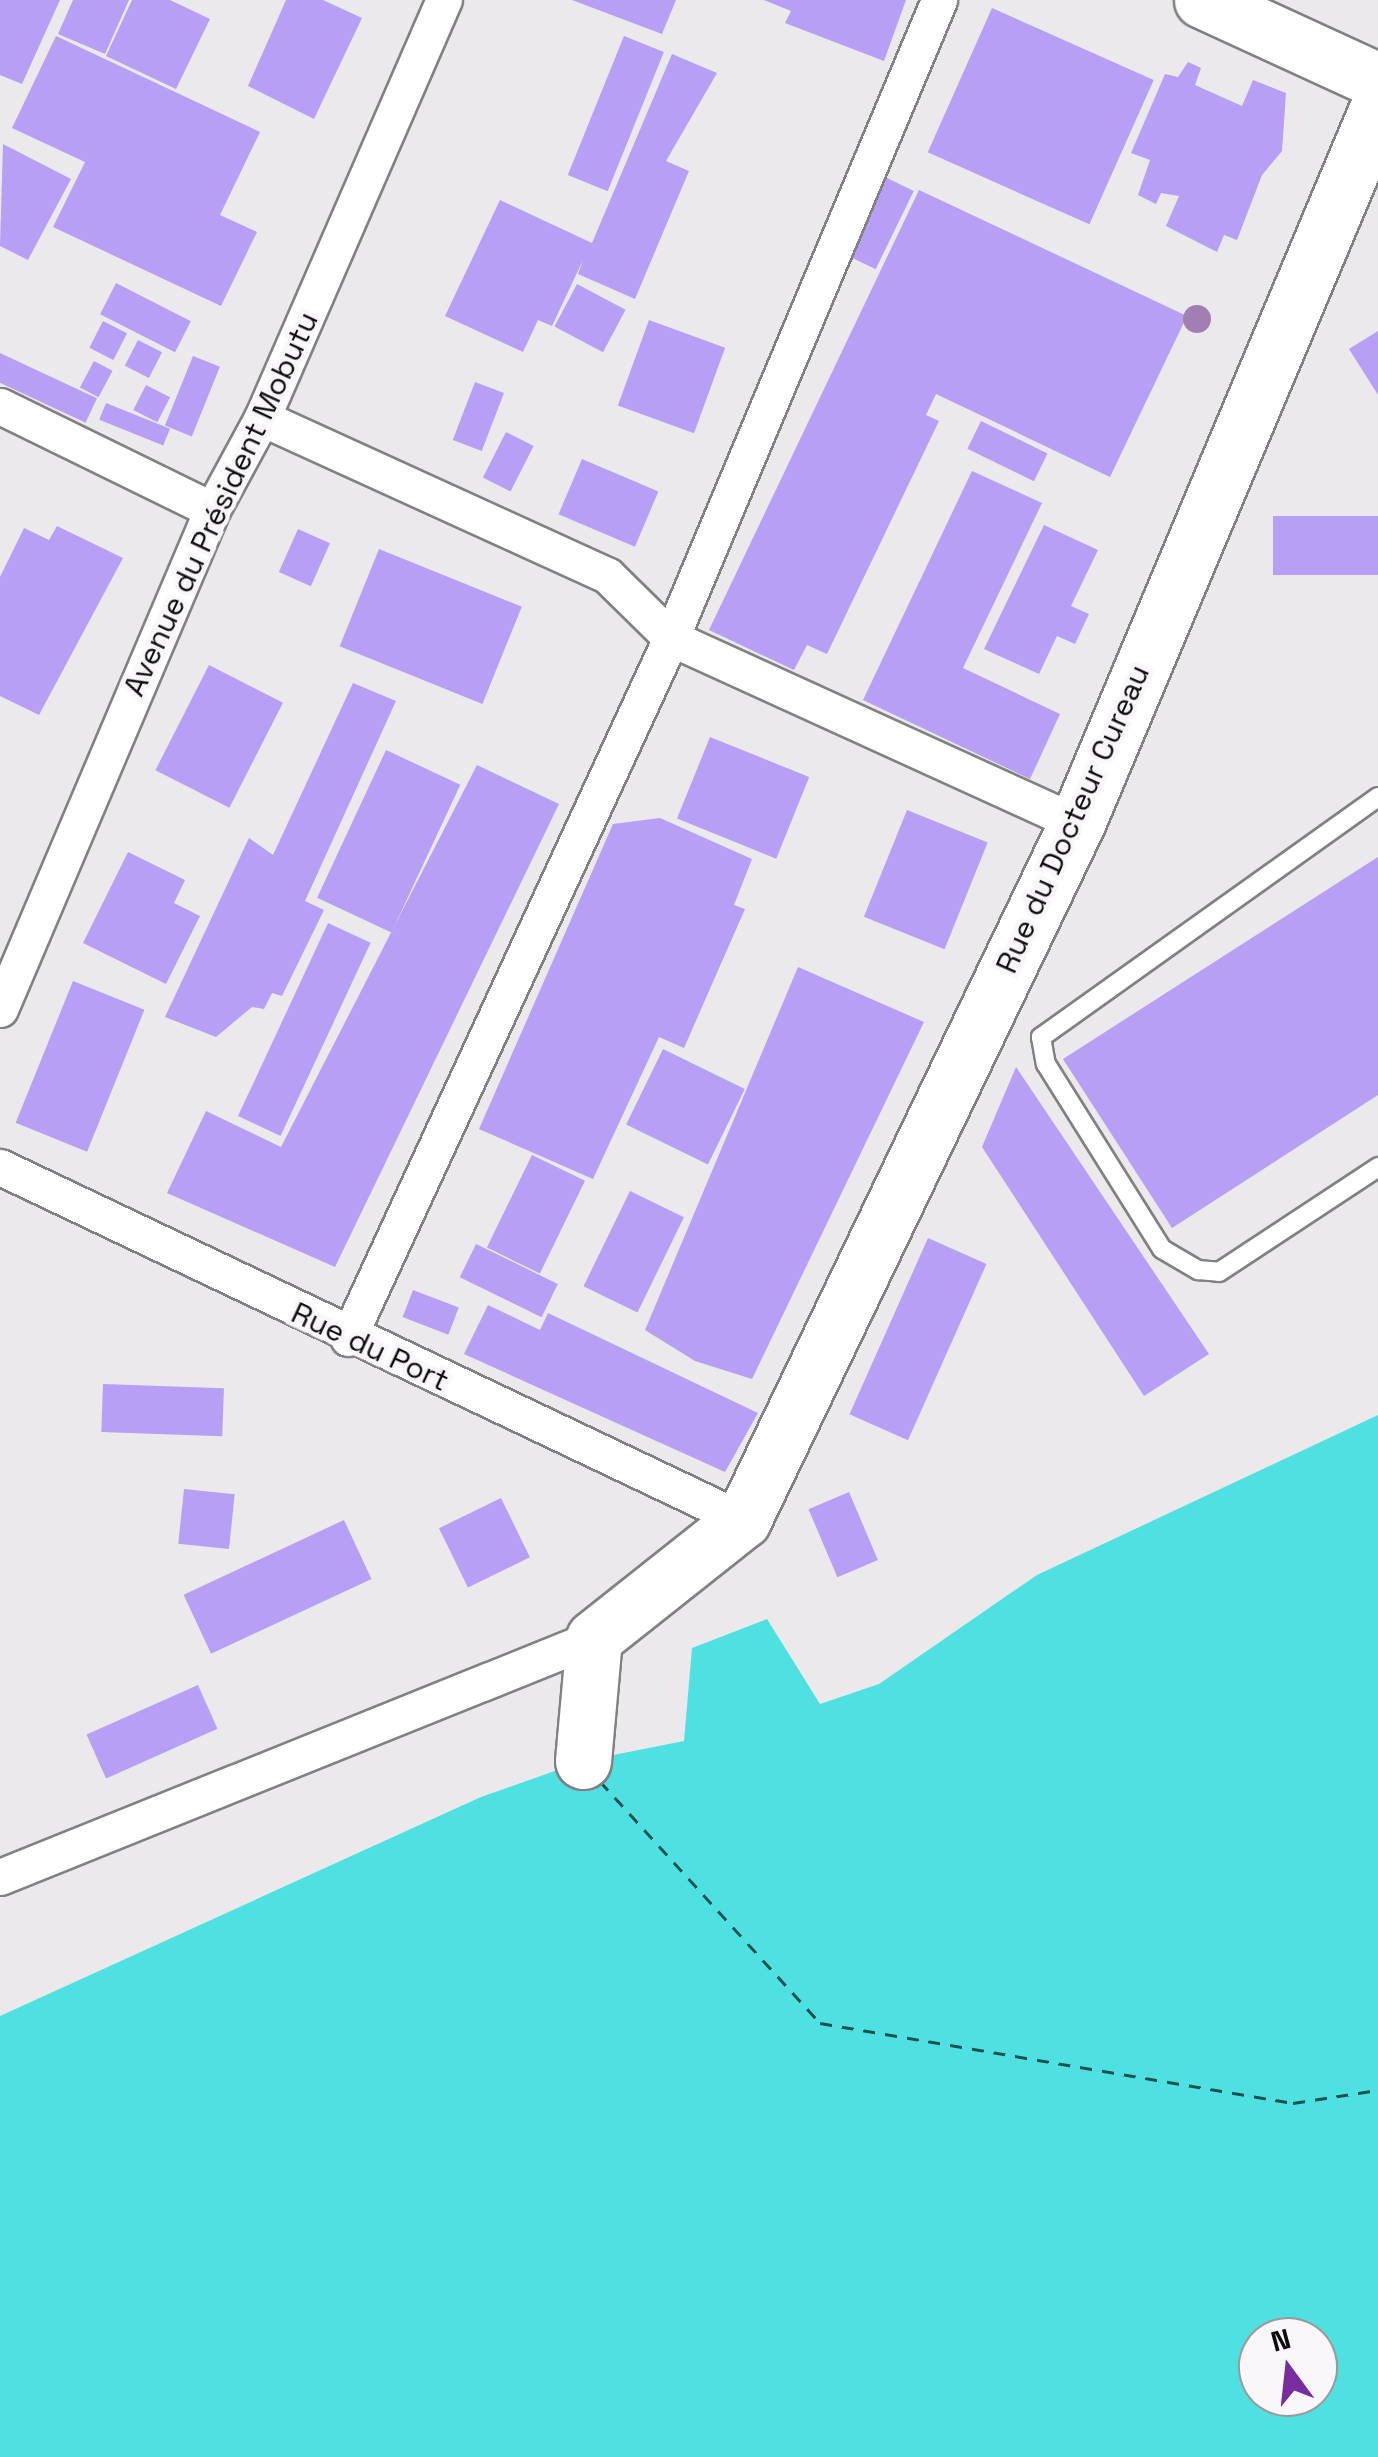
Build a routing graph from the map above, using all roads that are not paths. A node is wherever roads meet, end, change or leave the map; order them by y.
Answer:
1 (444, 0) edge
2 (939, 0) edge
3 (1202, 0) edge
4 (1378, 81) edge
5 (1378, 108) edge
6 (0, 406) edge
7 (262, 418) junction
8 (212, 510) junction
9 (671, 638) junction
10 (1378, 797) edge
11 (1076, 823) junction
12 (0, 1009) edge
13 (0, 1167) edge
14 (1378, 1167) edge
15 (348, 1338) junction
16 (743, 1520) junction
17 (594, 1638) junction
18 (582, 1761) dead end
19 (0, 1876) edge

1 - 7 street, Avenue du Président Mobutu
2 - 9 street
3 - 4 main road
5 - 11 main road, Rue du Docteur Cureau
6 - 8 street
7 - 8 street, Avenue du Président Mobutu
7 - 9 street
8 - 12 street, Avenue du Président Mobutu
9 - 11 street
9 - 15 street
10 - 14 lane
11 - 16 main road, Rue du Docteur Cureau
13 - 15 street, Rue du Port
15 - 16 street, Rue du Port
16 - 17 main road
17 - 18 main road
17 - 19 street

